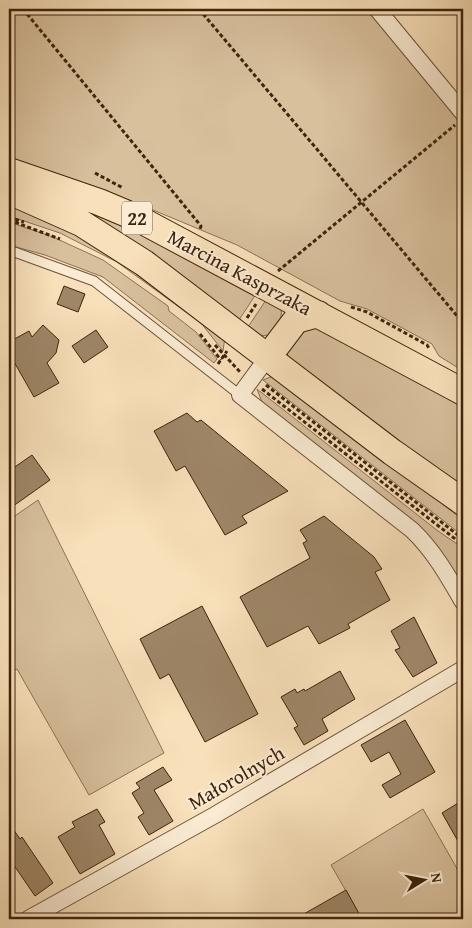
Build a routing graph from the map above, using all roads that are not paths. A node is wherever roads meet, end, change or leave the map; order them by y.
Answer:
1 (377, 9) edge
2 (460, 119) edge
3 (9, 171) edge
4 (9, 190) edge
5 (9, 250) edge
6 (318, 314) junction
7 (260, 373) junction
8 (463, 392) edge
9 (240, 395) junction
10 (463, 502) edge
11 (463, 602) edge
12 (463, 669) edge
13 (28, 919) edge

1 - 2 street
3 - 6 main road, Marcina Kasprzaka / 22
4 - 7 main road, Marcina Kasprzaka / 22
5 - 9 lane
6 - 7 main road
6 - 8 main road, Marcina Kasprzaka / 22
7 - 9 street
7 - 10 main road, Marcina Kasprzaka / 22
9 - 11 street
12 - 13 street, Małorolnych

